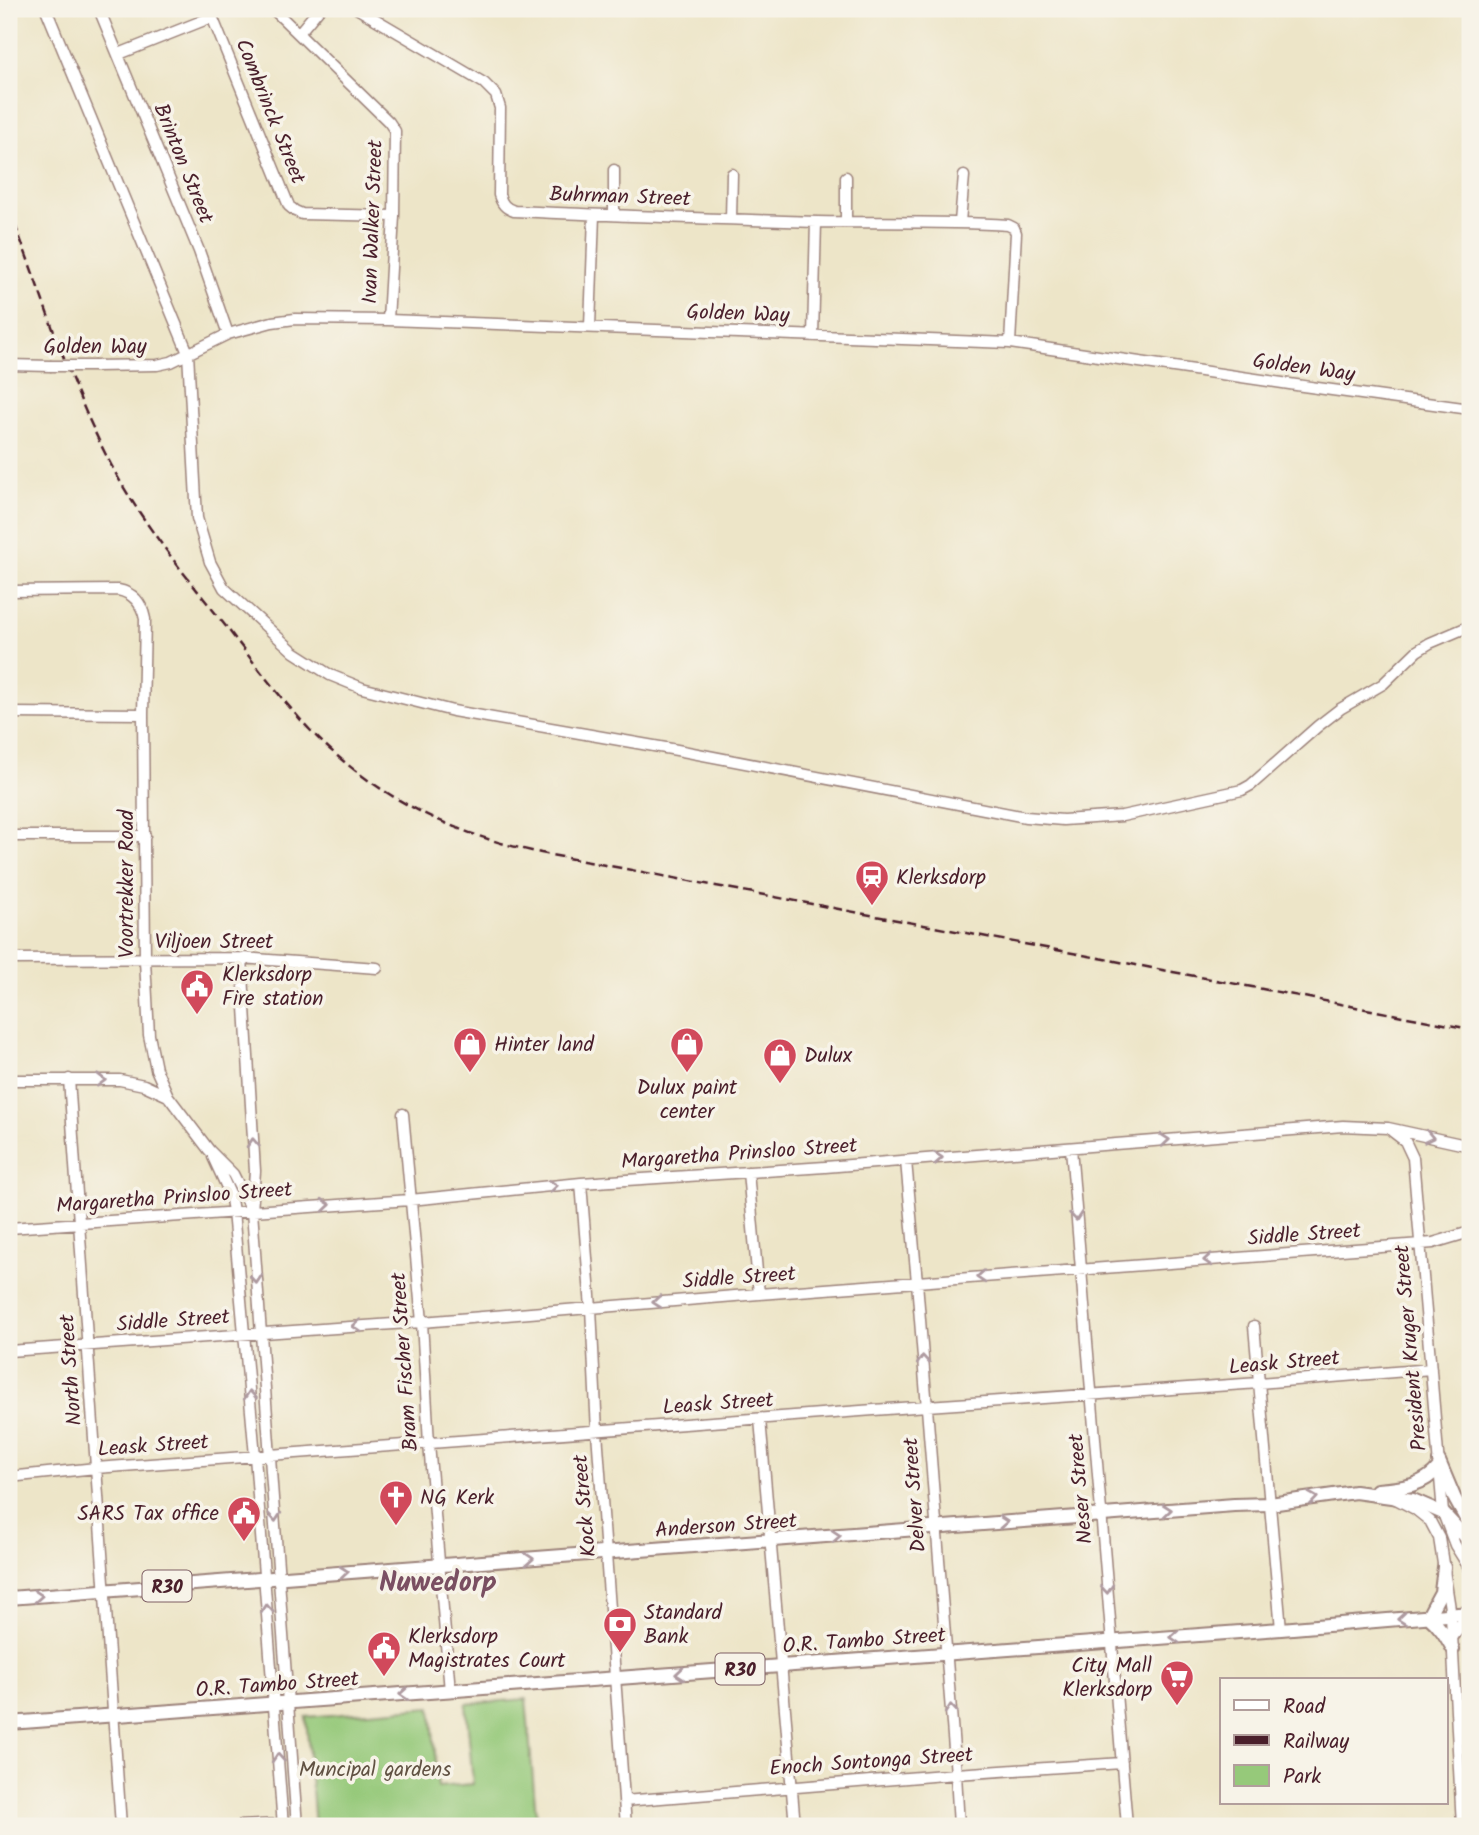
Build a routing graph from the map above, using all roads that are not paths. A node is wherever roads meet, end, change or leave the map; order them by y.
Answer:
1 (46, 9) edge
2 (99, 9) edge
3 (273, 9) edge
4 (319, 9) edge
5 (358, 9) edge
6 (211, 13) edge
7 (299, 33) junction
8 (119, 54) junction
9 (614, 170) dead end
10 (732, 174) dead end
11 (964, 176) dead end
12 (846, 177) dead end
13 (594, 215) junction
14 (614, 215) junction
15 (394, 216) junction
16 (731, 219) junction
17 (816, 222) junction
18 (846, 222) junction
19 (960, 222) junction
20 (388, 320) junction
21 (590, 327) junction
22 (228, 334) junction
23 (813, 335) junction
24 (1010, 343) junction
25 (188, 353) junction
26 (9, 365) edge
27 (1470, 409) edge
28 (9, 591) edge
29 (1470, 626) edge
30 (9, 713) edge
31 (143, 714) junction
32 (9, 836) edge
33 (145, 836) junction
34 (242, 958) junction
35 (9, 959) edge
36 (145, 960) junction
37 (377, 968) dead end
38 (69, 1079) junction
39 (9, 1080) edge
40 (168, 1096) junction
41 (403, 1114) dead end
42 (1388, 1128) junction
43 (1470, 1146) edge
44 (1071, 1148) junction
45 (209, 1150) junction
46 (906, 1161) junction
47 (748, 1172) junction
48 (581, 1183) junction
49 (410, 1200) junction
50 (233, 1211) junction
51 (252, 1211) junction
52 (79, 1223) junction
53 (9, 1228) edge
54 (1470, 1232) edge
55 (1421, 1244) junction
56 (1081, 1270) junction
57 (917, 1282) junction
58 (758, 1294) junction
59 (591, 1308) junction
60 (422, 1322) junction
61 (1254, 1326) dead end
62 (260, 1333) junction
63 (244, 1334) junction
64 (88, 1346) junction
65 (9, 1351) edge
66 (1431, 1369) junction
67 (1259, 1383) junction
68 (1091, 1395) junction
69 (927, 1406) junction
70 (760, 1419) junction
71 (597, 1432) junction
72 (429, 1444) junction
73 (255, 1456) junction
74 (271, 1456) junction
75 (1439, 1464) junction
76 (96, 1468) junction
77 (9, 1477) edge
78 (1355, 1492) junction
79 (1393, 1498) junction
80 (1270, 1504) junction
81 (1443, 1513) junction
82 (1101, 1515) junction
83 (1470, 1526) edge
84 (936, 1528) junction
85 (769, 1541) junction
86 (1470, 1542) edge
87 (607, 1553) junction
88 (439, 1564) junction
89 (1444, 1567) junction
90 (1470, 1569) edge
91 (265, 1578) junction
92 (279, 1578) junction
93 (104, 1591) junction
94 (9, 1598) edge
95 (1451, 1615) junction
96 (1428, 1616) junction
97 (1470, 1616) edge
98 (1281, 1629) junction
99 (1112, 1641) junction
100 (1453, 1643) junction
101 (947, 1653) junction
102 (781, 1666) junction
103 (614, 1679) junction
104 (450, 1691) junction
105 (287, 1703) junction
106 (273, 1704) junction
107 (113, 1716) junction
108 (9, 1723) edge
109 (1122, 1763) junction
110 (956, 1774) junction
111 (791, 1786) junction
112 (624, 1801) junction
113 (283, 1825) edge
114 (297, 1825) edge
115 (121, 1826) edge
116 (241, 1826) edge
117 (626, 1826) edge
118 (795, 1826) edge
119 (959, 1826) edge
120 (1127, 1826) edge
121 (1462, 1826) edge

1 - 25 street
2 - 8 street, Brinton Street
3 - 7 street, Ivan Walker Street
4 - 7 street
5 - 13 street, Buhrman Street
6 - 8 street
6 - 15 street, Combrinck Street
7 - 15 street, Ivan Walker Street
8 - 22 street, Brinton Street
9 - 14 street
10 - 16 street
11 - 19 street
12 - 18 street
13 - 14 street, Buhrman Street
13 - 21 street
14 - 16 street, Buhrman Street
15 - 20 street, Ivan Walker Street
16 - 17 street, Buhrman Street
17 - 18 street, Buhrman Street
17 - 23 street
18 - 19 street, Buhrman Street
19 - 24 street, Buhrman Street
20 - 21 street, Golden Way
20 - 22 street, Golden Way
21 - 23 street, Golden Way
22 - 25 street, Golden Way
23 - 24 street, Golden Way
24 - 27 street, Golden Way
25 - 26 street, Golden Way, bridge
25 - 29 street
28 - 31 street, Voortrekker Road
30 - 31 street
31 - 33 street, Voortrekker Road
32 - 33 street
33 - 36 street, Voortrekker Road
34 - 36 street, Viljoen Street
34 - 37 street, Viljoen Street
51 -> 34 street
35 - 36 street, Viljoen Street
36 - 40 street, Voortrekker Road
38 - 39 street
38 -> 40 street
38 - 52 street, North Street
40 - 45 street, Voortrekker Road
41 - 49 street, Bram Fischer Street
42 -> 43 street, Margaretha Prinsloo Street
44 -> 42 street, Margaretha Prinsloo Street
42 - 55 street, President Kruger Street
46 -> 44 street, Margaretha Prinsloo Street
44 -> 56 street, Neser Street
45 - 50 street, Voortrekker Road
45 - 51 street, Voortrekker Road
46 - 47 street, Margaretha Prinsloo Street
46 - 57 street, Delver Street
47 - 48 street, Margaretha Prinsloo Street
47 - 58 street
49 -> 48 street, Margaretha Prinsloo Street
48 - 59 street, Kock Street
51 -> 49 street, Margaretha Prinsloo Street
49 - 60 street, Bram Fischer Street
50 - 51 street, Margaretha Prinsloo Street
50 - 52 street, Margaretha Prinsloo Street
50 - 63 street, Voortrekker Road
51 -> 62 street
52 - 53 street, Margaretha Prinsloo Street
52 - 64 street, North Street
54 - 55 street, Siddle Street
55 -> 56 street, Siddle Street
55 - 66 street, President Kruger Street
56 -> 57 street, Siddle Street
56 - 68 street, Neser Street
57 - 58 street, Siddle Street
69 -> 57 street, Delver Street
58 -> 59 street, Siddle Street
59 - 60 street, Siddle Street
59 - 71 street, Kock Street
60 -> 62 street, Siddle Street
60 - 72 street, Bram Fischer Street
61 - 67 street
62 - 63 street, Siddle Street
62 - 74 street
63 - 64 street, Siddle Street
73 -> 63 street, Voortrekker Road
64 - 65 street, Siddle Street
64 - 76 street, North Street
66 - 67 street, Leask Street
66 - 75 street, President Kruger Street
67 - 68 street, Leask Street
67 - 80 street
68 - 69 street, Leask Street
68 - 82 street, Neser Street
69 - 70 street, Leask Street
69 - 84 street, Delver Street
70 - 71 street, Leask Street
70 - 85 street
71 - 72 street, Leask Street
71 - 87 street, Kock Street
72 - 74 street, Leask Street
72 - 88 street, Bram Fischer Street
73 - 74 street, Leask Street
73 - 76 street, Leask Street
73 - 91 street, Voortrekker Road
74 -> 92 street
75 - 78 main road
75 - 81 street, President Kruger Street
75 - 83 main road
76 - 77 street, Leask Street
76 - 93 street, North Street
78 - 79 main road, Anderson Street / R30
80 -> 78 main road, Anderson Street / R30
79 - 81 main road, Anderson Street / R30
79 - 89 street
82 -> 80 main road, Anderson Street / R30
80 - 98 street
81 - 86 main road, R30
81 - 90 street, President Kruger Street
84 -> 82 main road, Anderson Street / R30
82 -> 99 street, Neser Street
85 -> 84 main road, Anderson Street / R30
84 - 101 street, Delver Street
85 - 87 main road, Anderson Street / R30
85 - 102 street
88 -> 87 main road, Anderson Street / R30
87 - 103 street, Kock Street
92 -> 88 main road, Anderson Street / R30
88 - 104 street, Bram Fischer Street
89 - 95 street
89 - 96 main road
91 - 92 main road, Anderson Street / R30
91 - 93 main road, Anderson Street / R30
106 -> 91 street, Voortrekker Road
92 - 105 street
94 -> 93 main road, Anderson Street / R30
93 - 107 street, North Street
95 - 96 main road, O.R. Tambo Street / R30
95 - 97 main road, O.R. Tambo Street / R30
95 - 100 street
96 -> 98 main road, O.R. Tambo Street / R30
96 - 100 main road
97 - 100 main road
98 -> 99 main road, O.R. Tambo Street / R30
99 - 101 main road, O.R. Tambo Street / R30
99 - 109 street, Neser Street
100 - 121 street
101 - 102 main road, O.R. Tambo Street / R30
110 -> 101 street, Delver Street
102 -> 103 main road, O.R. Tambo Street / R30
102 - 111 street
103 - 104 main road, O.R. Tambo Street / R30
103 - 112 street, Kock Street
104 -> 105 main road, O.R. Tambo Street / R30
105 - 106 main road, O.R. Tambo Street / R30
105 - 114 street
106 - 107 main road, O.R. Tambo Street / R30
113 -> 106 street, Voortrekker Road
107 - 108 main road, O.R. Tambo Street / R30
107 - 115 street, North Street
109 - 110 street, Enoch Sontonga Street
109 - 120 street, Neser Street
110 - 111 street, Enoch Sontonga Street
110 - 119 street, Delver Street
111 - 112 street, Enoch Sontonga Street
111 - 118 street
112 - 117 street, Kock Street
113 - 114 street
113 - 116 street

